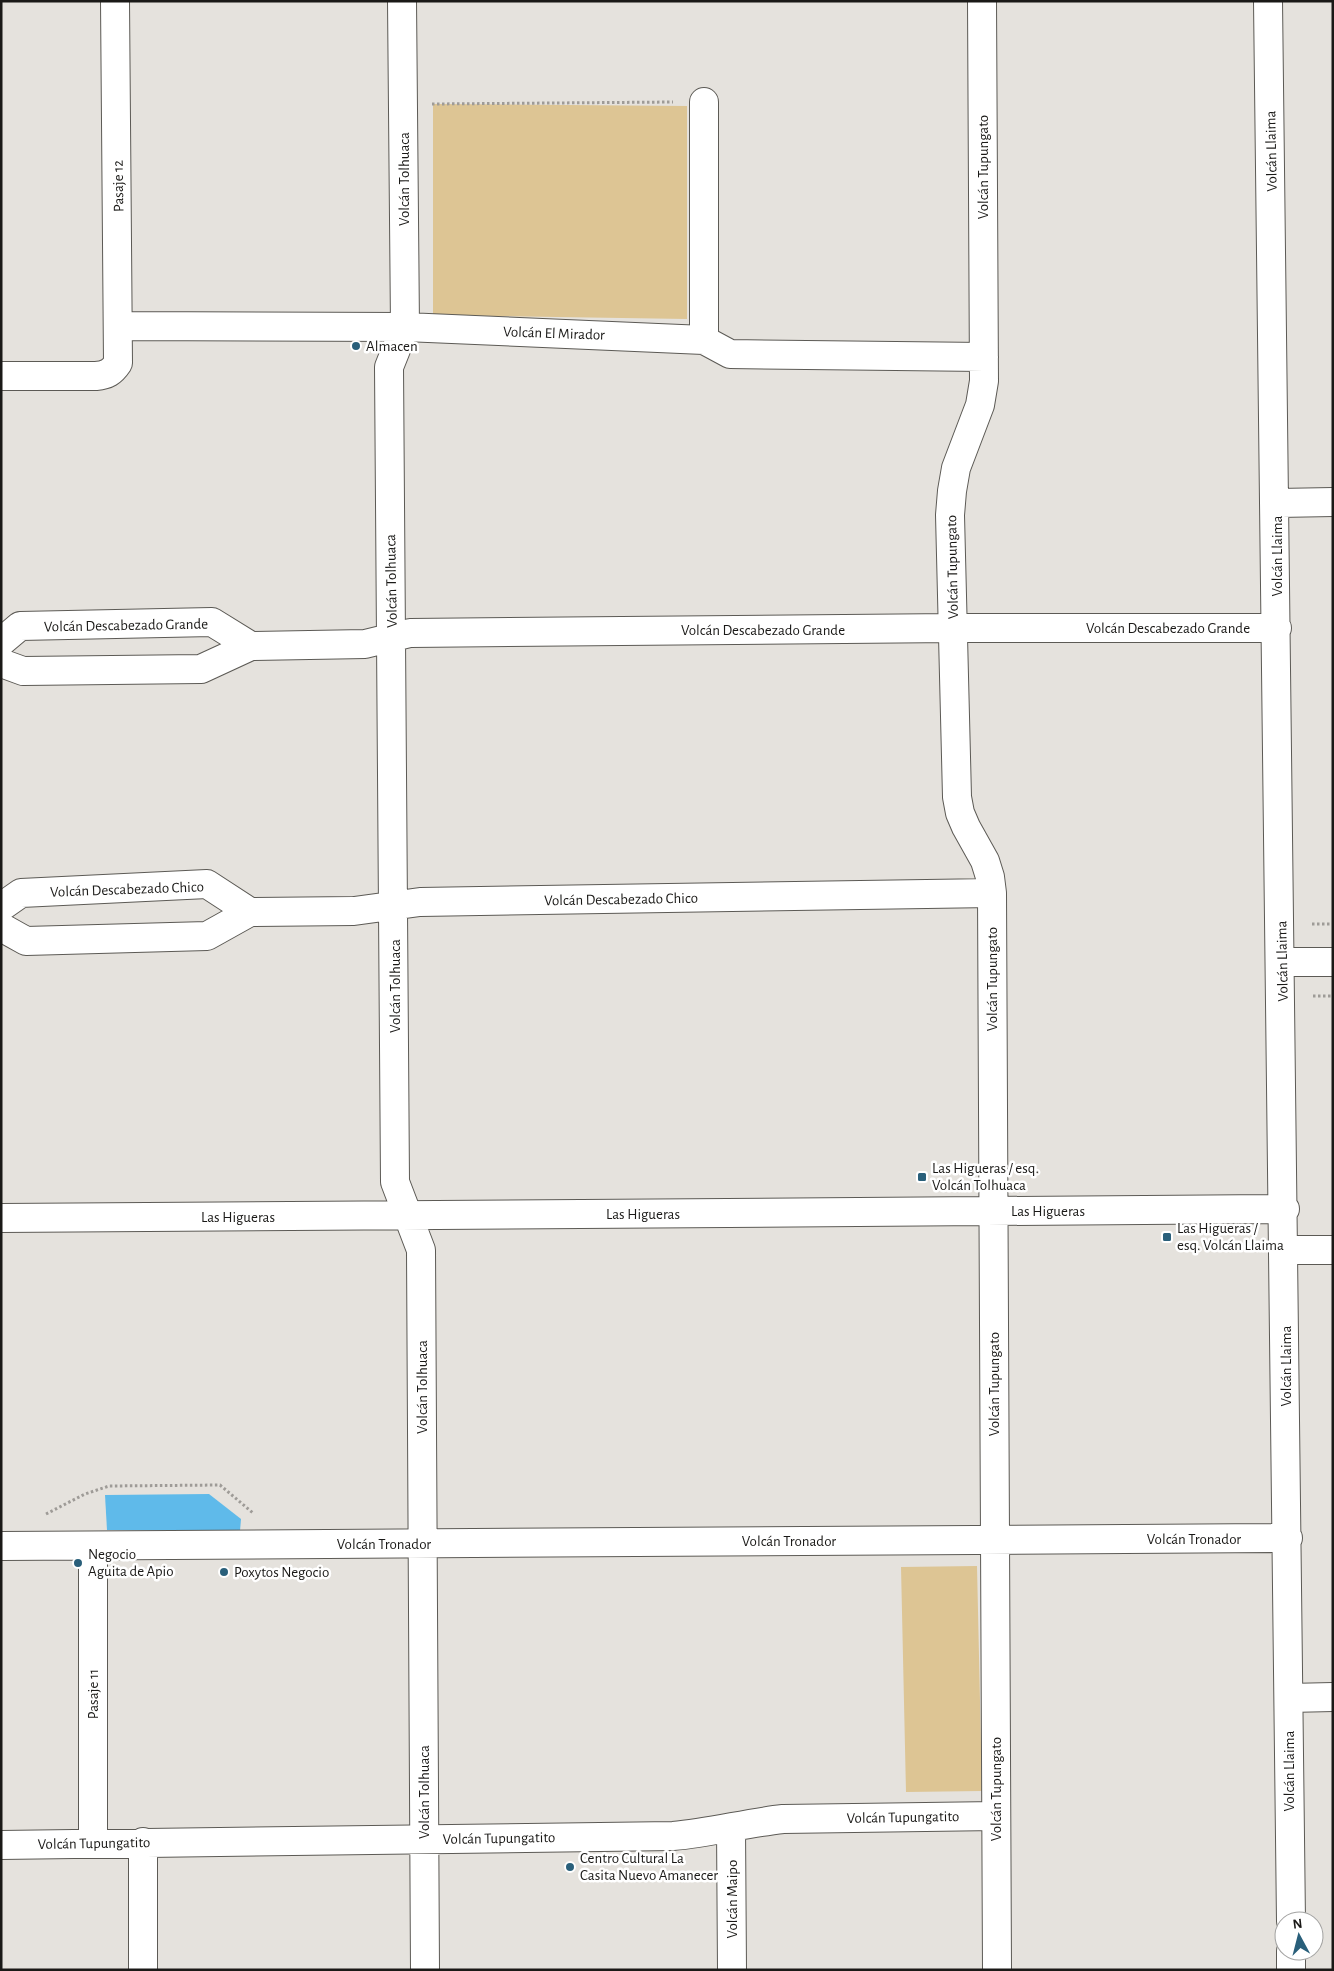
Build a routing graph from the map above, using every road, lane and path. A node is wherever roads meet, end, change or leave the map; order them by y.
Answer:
1 (115, 1) edge
2 (402, 1) edge
3 (982, 1) edge
4 (1268, 1) edge
5 (704, 102) joint
6 (403, 104) junction
7 (119, 326) junction
8 (405, 327) junction
9 (704, 340) junction
10 (984, 357) junction
11 (1, 376) edge
12 (1333, 502) edge
13 (1278, 503) junction
14 (953, 628) junction
15 (1277, 628) junction
16 (392, 638) junction
17 (1, 642) edge
18 (250, 646) junction
19 (1, 663) edge
20 (992, 893) junction
21 (394, 906) junction
22 (1, 907) edge
23 (250, 912) junction
24 (1, 926) edge
25 (1282, 962) junction
26 (1333, 962) edge
27 (1313, 996) dead end
28 (1333, 996) edge
29 (1285, 1209) junction
30 (993, 1211) junction
31 (409, 1216) junction
32 (1, 1218) edge
33 (1285, 1250) junction
34 (1333, 1250) edge
35 (255, 1515) dead end
36 (44, 1516) dead end
37 (1288, 1538) junction
38 (994, 1540) junction
39 (422, 1544) junction
40 (1, 1546) edge
41 (93, 1546) junction
42 (1333, 1697) edge
43 (1289, 1698) junction
44 (996, 1816) junction
45 (731, 1828) junction
46 (424, 1839) junction
47 (143, 1842) junction
48 (93, 1843) junction
49 (1, 1845) edge
50 (1291, 1911) edge
51 (143, 1970) edge
52 (425, 1970) edge
53 (732, 1970) edge
54 (997, 1970) edge

1 - 7 street, Pasaje 12
2 - 6 street, Volcán Tolhuaca
3 - 10 street, Volcán Tupungato
4 - 13 street, Volcán Llaima
5 - 6 path
5 - 9 street
6 - 8 street, Volcán Tolhuaca
7 - 8 street, Volcán El Mirador
7 - 11 street, Pasaje 12
8 - 9 street, Volcán El Mirador
8 - 16 street, Volcán Tolhuaca
9 - 10 street, Volcán El Mirador
10 - 14 street, Volcán Tupungato
12 - 13 street
13 - 15 street, Volcán Llaima
14 - 15 street, Volcán Descabezado Grande
14 - 16 street, Volcán Descabezado Grande
14 - 20 street, Volcán Tupungato
15 - 25 street, Volcán Llaima
16 - 18 street, Volcán Descabezado Grande
16 - 21 street, Volcán Tolhuaca
17 - 18 street, Volcán Descabezado Grande
18 - 19 street, Volcán Descabezado Grande
20 - 21 street, Volcán Descabezado Chico
20 - 30 street, Volcán Tupungato
21 - 23 street, Volcán Descabezado Chico
21 - 31 street, Volcán Tolhuaca
22 - 23 street, Volcán Descabezado Chico
23 - 24 street, Volcán Descabezado Chico
25 - 26 street
25 - 29 street, Volcán Llaima
27 - 28 path
29 - 30 street, Las Higueras
29 - 33 street, Volcán Llaima
30 - 31 street, Las Higueras
30 - 38 street, Volcán Tupungato
31 - 32 street, Las Higueras
31 - 39 street, Volcán Tolhuaca
33 - 34 street
33 - 37 street, Volcán Llaima
35 - 36 path
37 - 38 street, Volcán Tronador
37 - 43 street, Volcán Llaima
38 - 39 street, Volcán Tronador
38 - 44 street, Volcán Tupungato
39 - 41 street, Volcán Tronador
39 - 46 street, Volcán Tolhuaca
40 - 41 street, Volcán Tronador
41 - 48 street, Pasaje 11
42 - 43 street
43 - 50 street, Volcán Llaima
44 - 45 street, Volcán Tupungatito
44 - 54 street, Volcán Tupungato
45 - 46 street, Volcán Tupungatito
45 - 53 street, Volcán Maipo
46 - 47 street, Volcán Tupungatito
46 - 52 street, Volcán Tolhuaca
47 - 48 street, Volcán Tupungatito
47 - 51 street
48 - 49 street, Volcán Tupungatito

